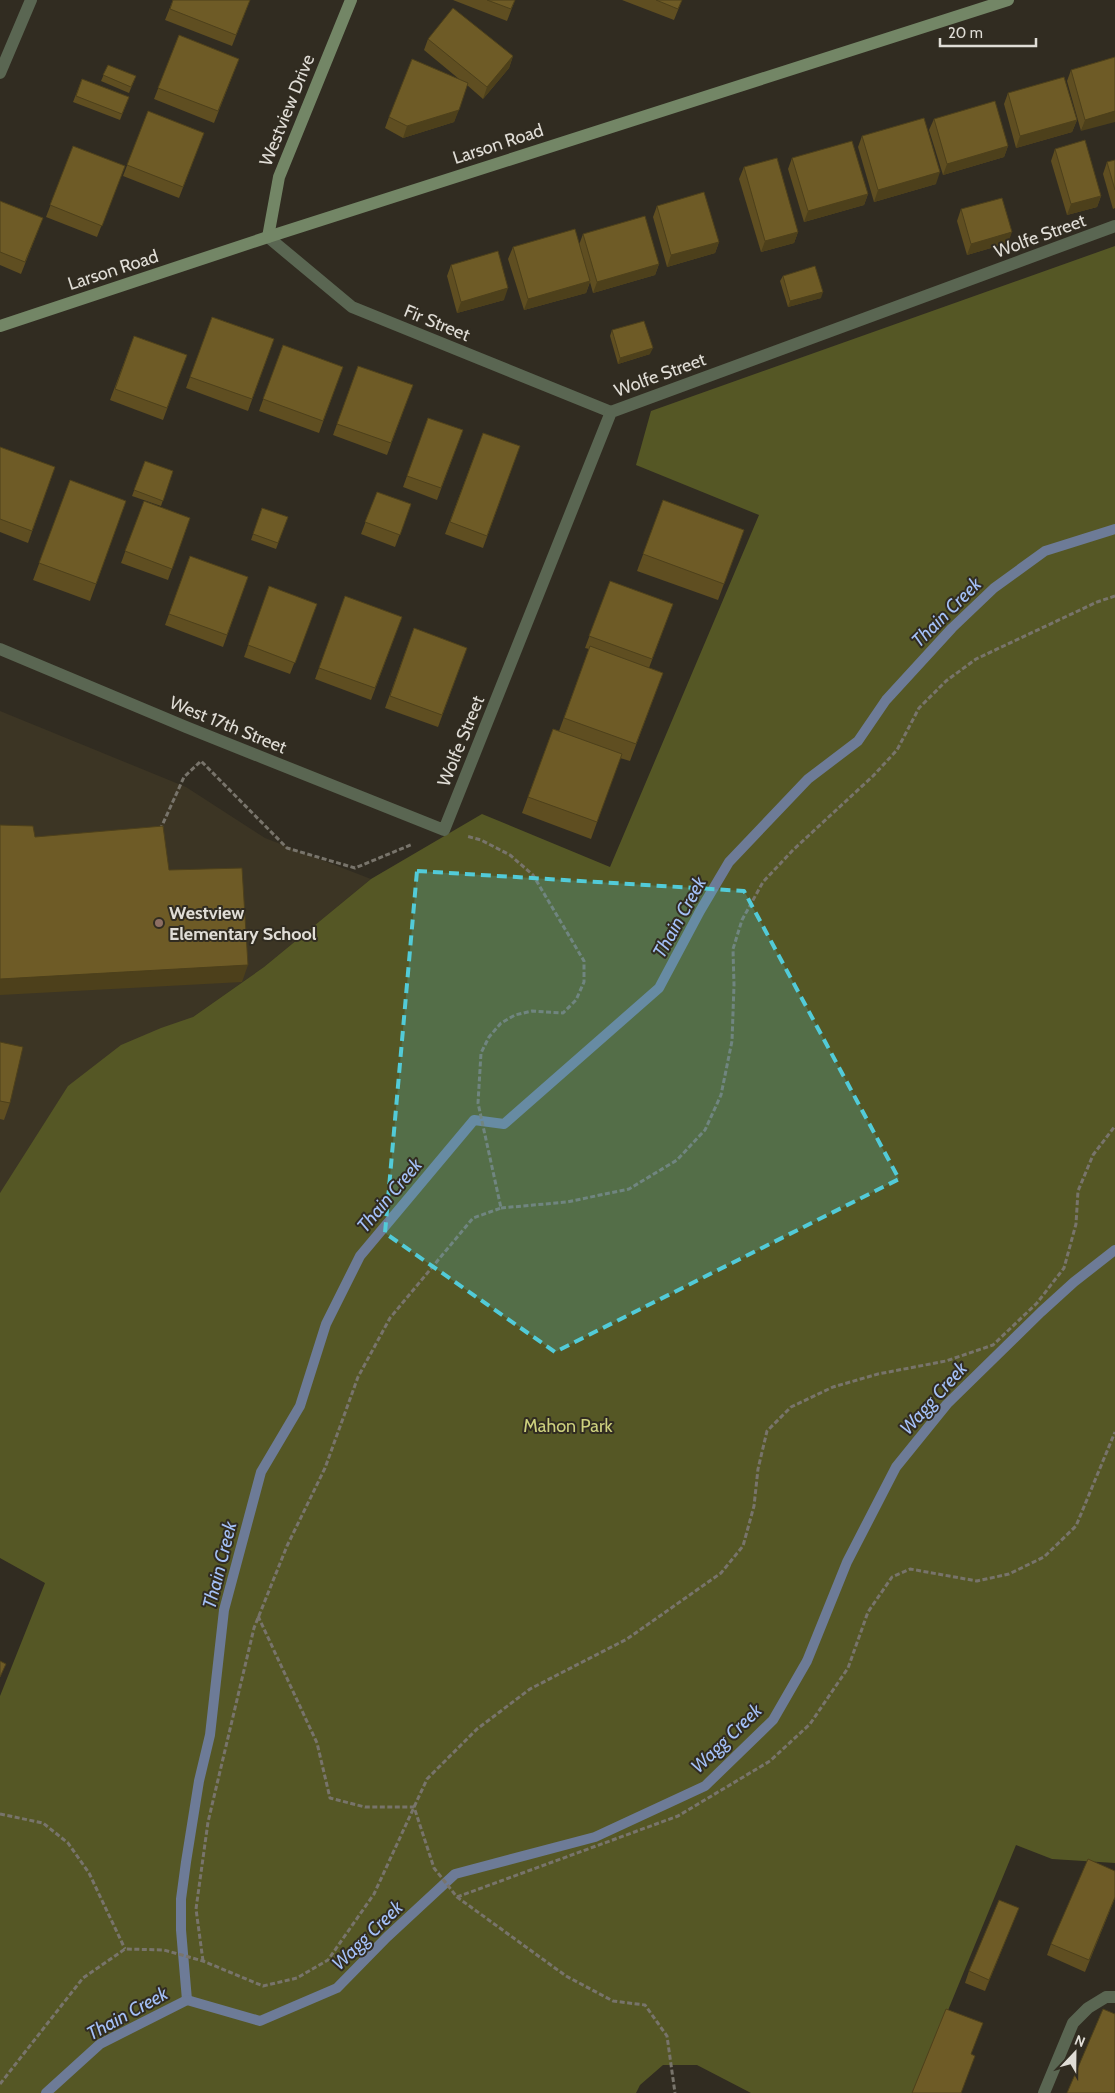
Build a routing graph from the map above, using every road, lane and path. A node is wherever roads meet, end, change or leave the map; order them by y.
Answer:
1 (31, 0) edge
2 (352, 0) edge
3 (1008, 0) edge
4 (0, 72) edge
5 (1115, 226) edge
6 (268, 237) junction
7 (0, 326) edge
8 (611, 412) junction
9 (1115, 596) edge
10 (0, 649) edge
11 (444, 830) junction
12 (159, 833) edge
13 (1115, 1126) edge
14 (501, 1208) junction
15 (1115, 1432) edge
16 (258, 1616) junction
17 (414, 1806) junction
18 (0, 1814) edge
19 (457, 1897) junction
20 (126, 1949) junction
21 (203, 1961) junction
22 (1115, 1997) edge
23 (0, 2084) edge
24 (675, 2093) edge
25 (1044, 2093) edge

1 - 4 street
2 - 6 street, Westview Drive
3 - 6 street, Larson Road
5 - 8 street, Wolfe Street
6 - 7 street, Larson Road
6 - 8 street, Fir Street
8 - 11 street, Wolfe Street
9 - 14 path
10 - 11 street, West 17th Street
11 - 12 path
11 - 14 path
13 - 17 path
14 - 16 path
15 - 19 path
16 - 17 path
16 - 21 path
17 - 19 path
17 - 21 path
18 - 20 path
19 - 24 path
20 - 21 path
20 - 23 path
22 - 25 street

